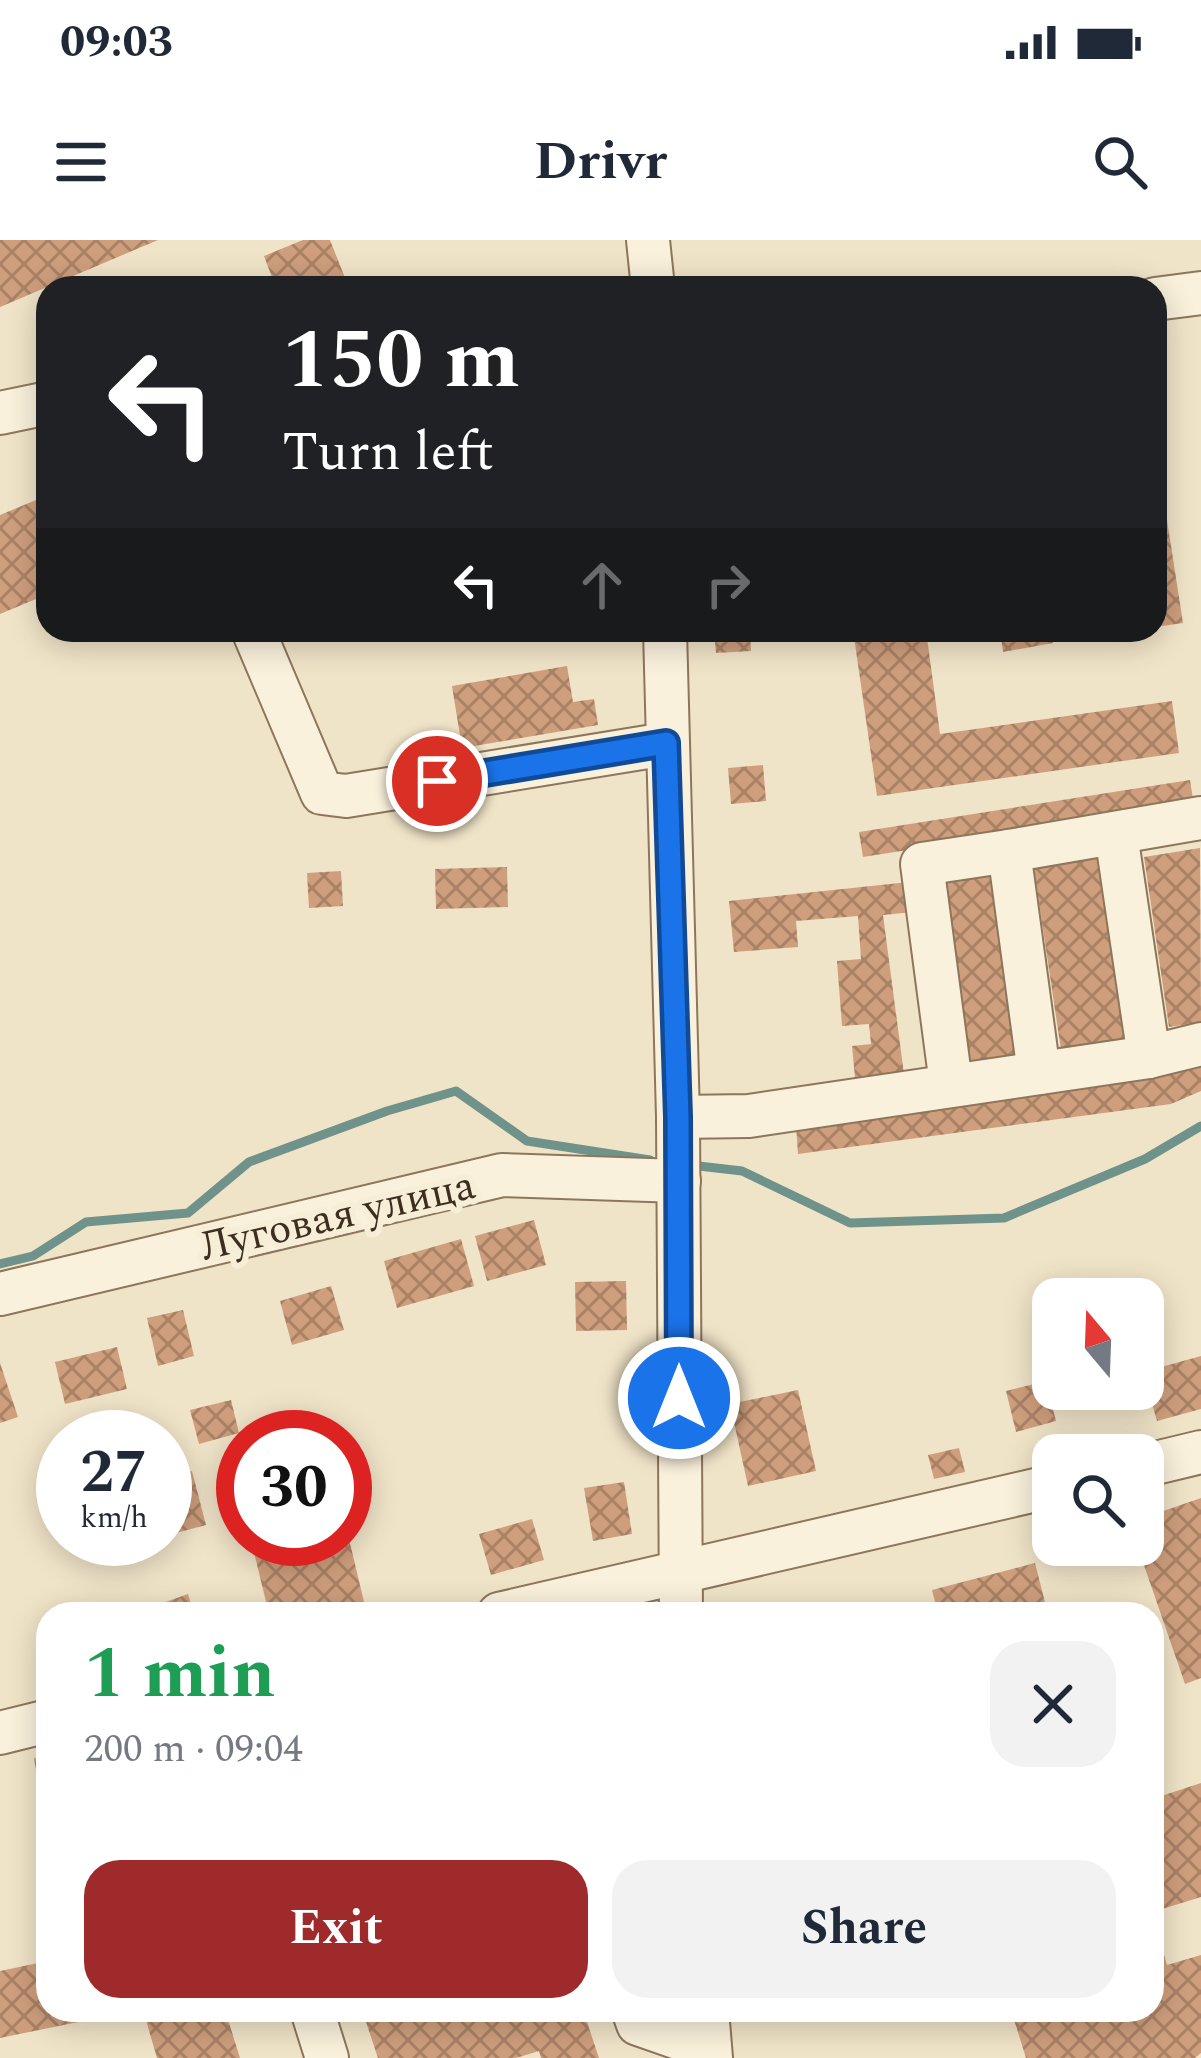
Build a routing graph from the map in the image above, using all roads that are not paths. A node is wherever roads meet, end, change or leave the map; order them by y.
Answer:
1 (648, 240) edge
2 (652, 276) edge
3 (1201, 292) edge
4 (1167, 297) edge
5 (36, 406) edge
6 (0, 413) edge
7 (258, 642) edge
8 (665, 642) edge
9 (666, 743) junction
10 (1201, 818) edge
11 (1116, 833) junction
12 (1009, 851) junction
13 (1201, 1044) edge
14 (1149, 1057) junction
15 (1039, 1073) junction
16 (952, 1084) junction
17 (678, 1117) junction
18 (679, 1181) junction
19 (0, 1294) edge
20 (1201, 1453) edge
21 (1164, 1461) edge
22 (1032, 1491) edge
23 (678, 1572) junction
24 (551, 1602) edge
25 (680, 1602) edge
26 (36, 1724) edge
27 (0, 1732) edge
28 (316, 2022) edge
29 (637, 2022) edge
30 (710, 2039) edge
31 (326, 2058) edge

1 - 2 street
3 - 4 street
5 - 6 street
7 - 9 street
8 - 9 street
9 - 17 street
10 - 11 street
11 - 12 street
11 - 14 street
12 - 15 street
12 - 16 street
13 - 14 street
14 - 15 street
15 - 16 street
16 - 17 street
17 - 18 street
18 - 19 street, Луговая улица
18 - 23 street
20 - 21 street
22 - 23 street
23 - 24 street
23 - 25 street
26 - 27 street
28 - 31 street
29 - 30 street

